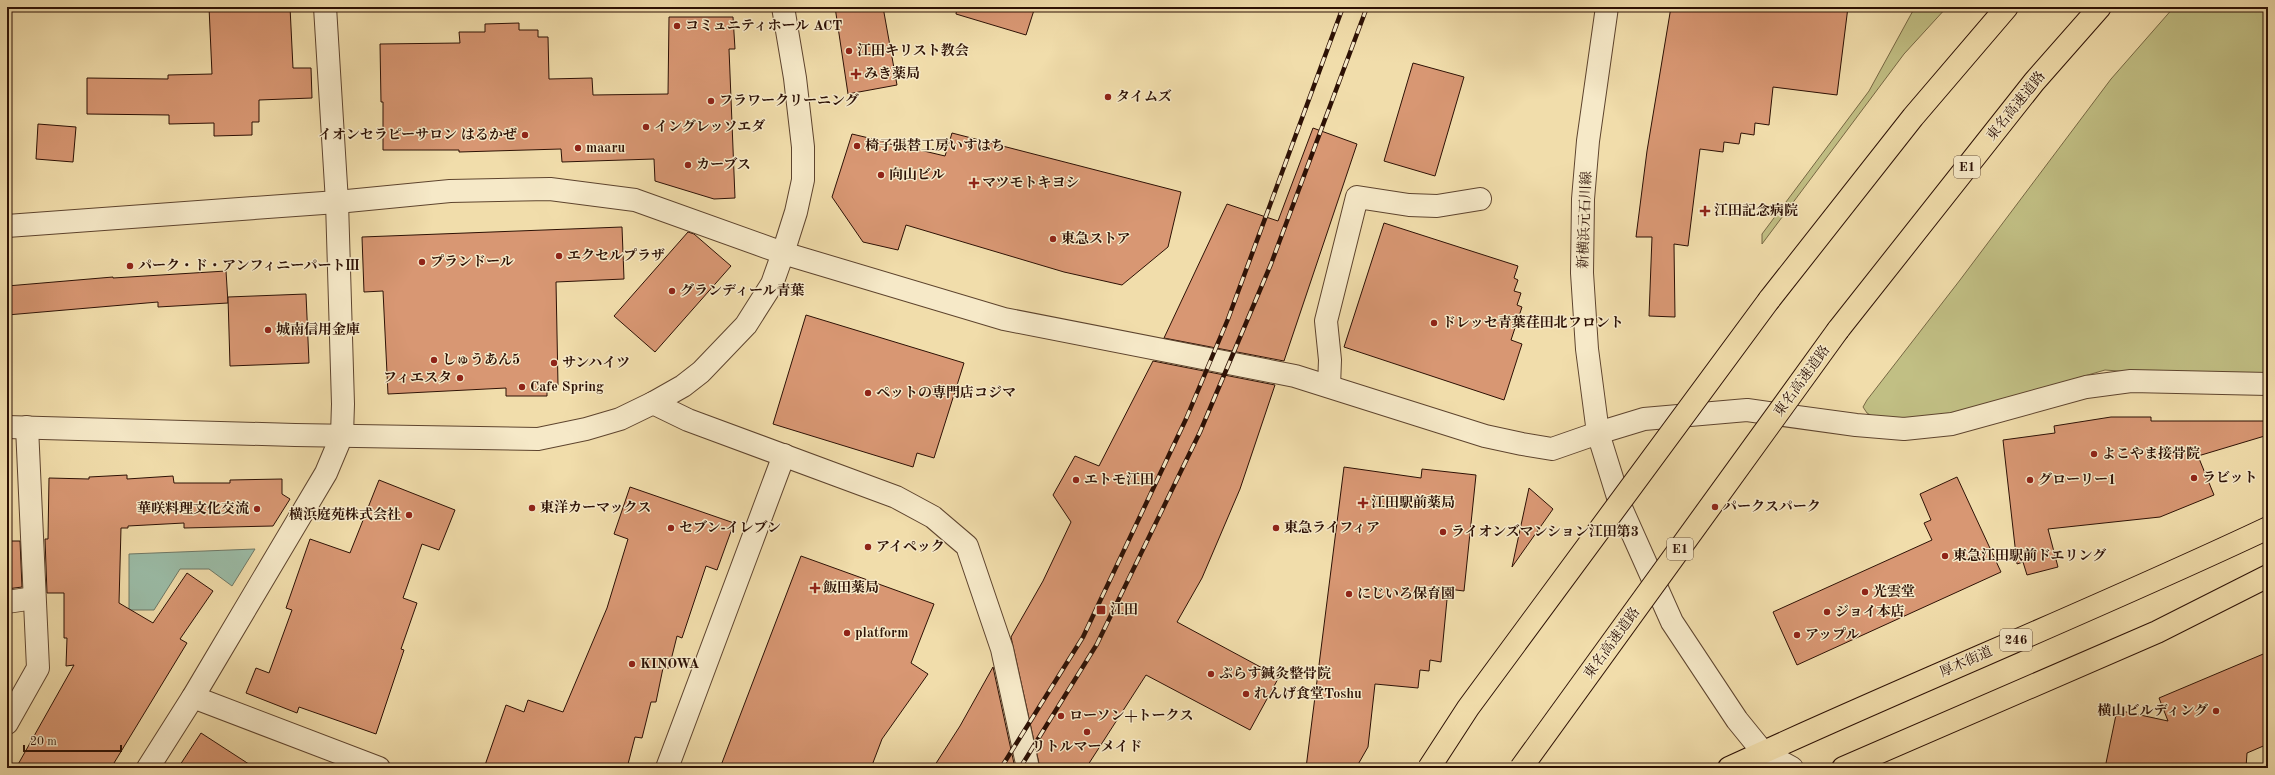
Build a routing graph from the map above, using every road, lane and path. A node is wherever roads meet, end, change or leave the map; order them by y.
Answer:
1 (325, 7) edge
2 (783, 7) edge
3 (1607, 7) edge
4 (2007, 7) edge
5 (2100, 7) edge
6 (1480, 199) dead end
7 (337, 202) junction
8 (7, 226) edge
9 (783, 253) junction
10 (2268, 384) edge
11 (1329, 386) junction
12 (653, 404) junction
13 (17, 427) edge
14 (1598, 433) junction
15 (342, 435) junction
16 (784, 455) junction
17 (2268, 528) edge
18 (2268, 576) edge
19 (34, 598) junction
20 (7, 602) edge
21 (193, 697) junction
22 (7, 723) edge
23 (1765, 760) edge
24 (148, 768) edge
25 (380, 768) edge
26 (666, 768) edge
27 (1028, 768) edge
28 (1430, 768) edge
29 (1522, 768) edge
30 (1730, 768) edge
31 (1792, 768) edge
32 (1843, 768) edge

1 - 7 street
2 - 9 street
3 - 14 street, 新横浜元石川線
4 - 28 highway, bridge
5 - 29 highway, 東名高速道路 / E1, bridge
6 - 11 street
7 - 8 street
7 - 9 street
7 - 15 street
9 - 11 street
9 - 12 street
10 - 14 street
11 - 14 street
12 - 15 street
12 - 16 street
13 - 15 street
13 - 19 street
14 - 23 street, 新横浜元石川線
15 - 21 street
16 - 26 street
16 - 27 street
17 - 23 highway, 厚木街道 / 246
18 - 32 highway
19 - 20 street
19 - 22 street
21 - 24 street
21 - 25 street
23 - 30 highway, 厚木街道 / 246
23 - 31 street

